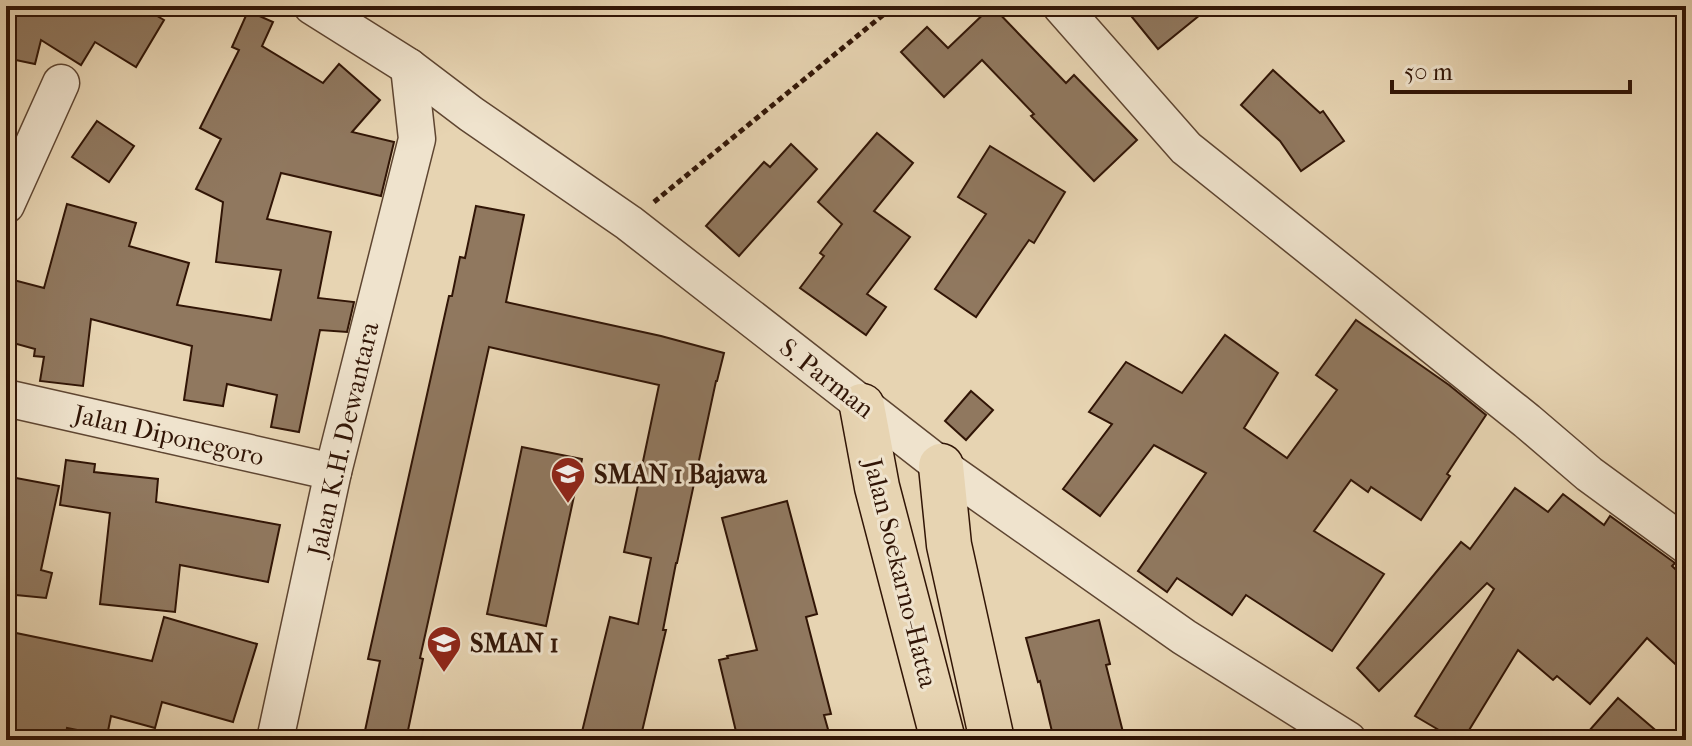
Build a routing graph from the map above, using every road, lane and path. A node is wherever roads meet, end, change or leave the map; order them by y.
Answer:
1 (312, 6) edge
2 (894, 6) edge
3 (1061, 6) edge
4 (409, 67) junction
5 (61, 83) dead end
6 (471, 114) junction
7 (417, 139) junction
8 (6, 205) edge
9 (629, 223) junction
10 (6, 398) edge
11 (862, 406) junction
12 (941, 466) junction
13 (333, 472) junction
14 (1686, 545) edge
15 (275, 740) edge
16 (943, 740) edge
17 (992, 740) edge
18 (1348, 740) edge

1 - 4 street, S. Parman
2 - 9 path
3 - 14 street
4 - 6 street, S. Parman
4 - 7 street
5 - 8 street
6 - 7 street
6 - 9 street, S. Parman
7 - 13 street, Jalan K.H. Dewantara
9 - 11 street, S. Parman
10 - 13 street, Jalan Diponegoro
11 - 12 street, S. Parman
11 - 16 highway, Jalan Soekarno-Hatta
12 - 17 highway, Jalan Soekarno-Hatta
12 - 18 street, S. Parman
13 - 15 street, Jalan K.H. Dewantara

